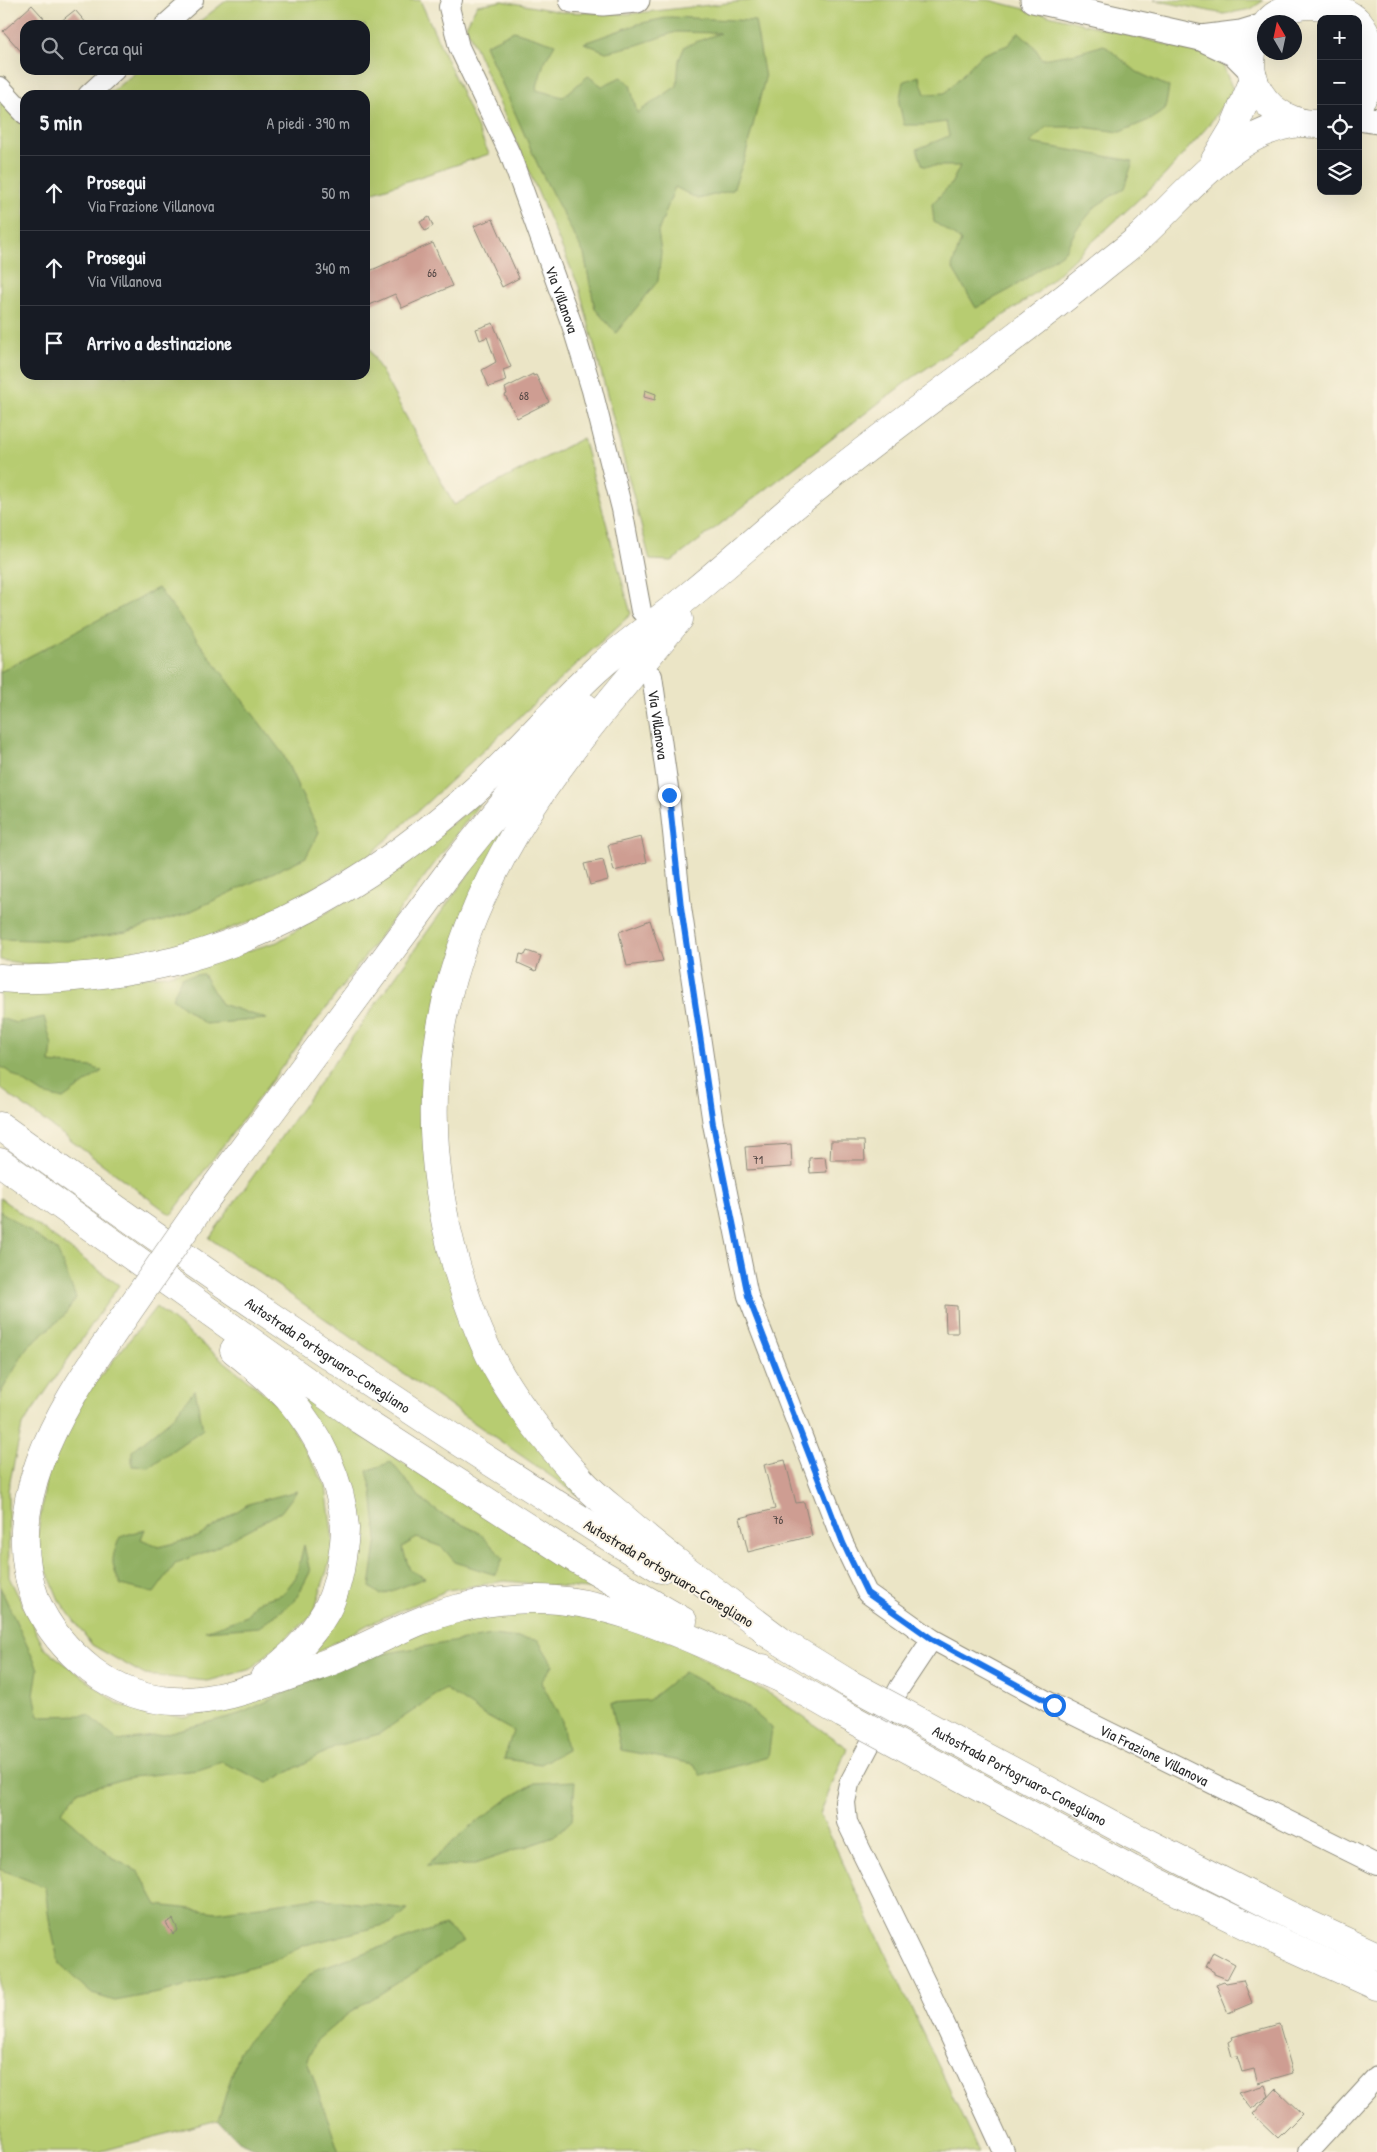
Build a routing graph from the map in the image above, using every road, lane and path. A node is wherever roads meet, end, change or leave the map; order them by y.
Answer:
1 (193, 0) edge
2 (452, 0) edge
3 (572, 0) edge
4 (637, 0) edge
5 (1033, 0) edge
6 (1283, 10) edge
7 (1350, 15) edge
8 (171, 20) edge
9 (1257, 28) edge
10 (1362, 29) edge
11 (1200, 38) junction
12 (1257, 38) edge
13 (110, 75) edge
14 (1253, 75) junction
15 (0, 87) edge
16 (93, 90) edge
17 (1369, 94) edge
18 (20, 109) edge
19 (1362, 119) edge
20 (1377, 121) edge
21 (1310, 124) edge
22 (1209, 170) junction
23 (720, 570) junction
24 (641, 611) dead end
25 (652, 676) dead end
26 (0, 978) edge
27 (0, 1126) edge
28 (0, 1162) edge
29 (0, 1173) edge
30 (932, 1639) junction
31 (782, 1642) junction
32 (778, 1677) junction
33 (248, 1690) junction
34 (1377, 1865) edge
35 (1377, 1956) edge
36 (1377, 1986) edge
37 (1377, 2077) edge
38 (1004, 2152) edge
39 (1308, 2152) edge

1 - 8 street
2 - 24 street, Via Villanova
3 - 4 street
5 - 11 street
6 - 7 main road
9 - 11 street
10 - 17 main road
11 - 14 street
12 - 14 main road
13 - 16 street
14 - 21 main road
14 - 22 main road
15 - 18 street
19 - 20 street
21 - 22 main road
22 - 23 main road
23 - 26 main road
23 - 31 main road
23 - 33 main road, bridge
25 - 30 street, Via Villanova
27 - 31 main road, Autostrada Portogruaro-Conegliano
28 - 32 main road, Autostrada Portogruaro-Conegliano
29 - 33 main road
30 - 34 street, Via Frazione Villanova
30 - 38 street
31 - 35 main road, Autostrada Portogruaro-Conegliano, bridge
32 - 33 main road
32 - 36 main road, Autostrada Portogruaro-Conegliano, bridge
37 - 39 street

